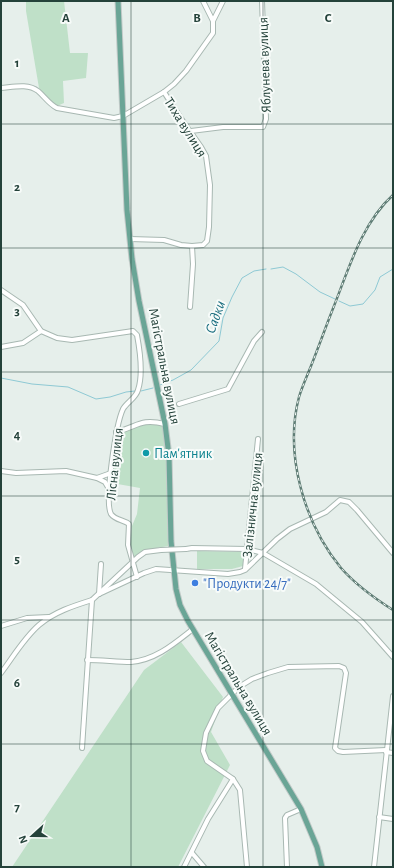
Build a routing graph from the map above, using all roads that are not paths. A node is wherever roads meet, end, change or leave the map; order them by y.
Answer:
1 (118, 1) edge
2 (203, 1) edge
3 (223, 1) edge
4 (262, 1) edge
5 (213, 21) junction
6 (1, 88) edge
7 (164, 92) junction
8 (123, 116) junction
9 (191, 131) junction
10 (130, 239) junction
11 (192, 246) junction
12 (1, 290) edge
13 (190, 307) dead end
14 (41, 331) junction
15 (262, 332) dead end
16 (1, 347) edge
17 (179, 404) dead end
18 (165, 424) junction
19 (116, 432) junction
20 (258, 439) dead end
21 (1, 471) edge
22 (111, 473) junction
23 (97, 478) junction
24 (110, 490) junction
25 (247, 549) junction
26 (263, 553) junction
27 (393, 553) edge
28 (132, 562) junction
29 (101, 564) dead end
30 (173, 570) junction
31 (245, 570) junction
32 (137, 577) junction
33 (99, 594) junction
34 (92, 600) junction
35 (50, 617) junction
36 (1, 626) edge
37 (193, 629) junction
38 (393, 657) edge
39 (88, 660) junction
40 (1, 673) edge
41 (232, 693) junction
42 (393, 696) edge
43 (82, 748) dead end
44 (386, 751) junction
45 (393, 753) edge
46 (233, 779) junction
47 (301, 808) junction
48 (379, 817) junction
49 (393, 819) edge
50 (192, 853) junction
51 (184, 867) edge
52 (204, 867) edge
53 (247, 867) edge
54 (288, 867) edge
55 (322, 867) edge
56 (374, 867) edge

1 - 8 main road, Магістральна вулиця
2 - 5 street
3 - 5 street
4 - 9 street, Яблунева вулиця
5 - 7 street
6 - 8 street
7 - 8 street
7 - 9 street, Тиха вулиця
8 - 10 main road, Магістральна вулиця
9 - 11 street, Тиха вулиця
10 - 11 street
10 - 18 main road, Магістральна вулиця
11 - 13 street
12 - 14 street
14 - 16 street
14 - 19 street, Лісна вулиця
15 - 17 street
18 - 19 street
18 - 30 main road, Магістральна вулиця
19 - 22 street, Лісна вулиця
20 - 25 street, Залізнична вулиця
21 - 23 street
22 - 23 street
22 - 24 street, Лісна вулиця
23 - 24 street
24 - 28 street, Лісна вулиця
25 - 26 street
25 - 28 street, bridge
25 - 31 street, Залізнична вулиця
26 - 27 street
26 - 31 street
26 - 38 street
28 - 32 street
28 - 33 street
29 - 33 street
30 - 31 street
30 - 32 street
30 - 37 main road, Магістральна вулиця
32 - 33 street
33 - 34 street
34 - 35 street
34 - 39 street
35 - 36 street
35 - 40 street
37 - 39 street
37 - 41 main road, Магістральна вулиця
39 - 43 street
41 - 44 street
41 - 46 street
41 - 47 main road, Магістральна вулиця
42 - 44 street
44 - 45 street
44 - 48 street
46 - 50 street
46 - 53 street
47 - 54 street
47 - 55 main road, Магістральна вулиця
48 - 49 street
48 - 56 street
50 - 51 street
50 - 52 street

